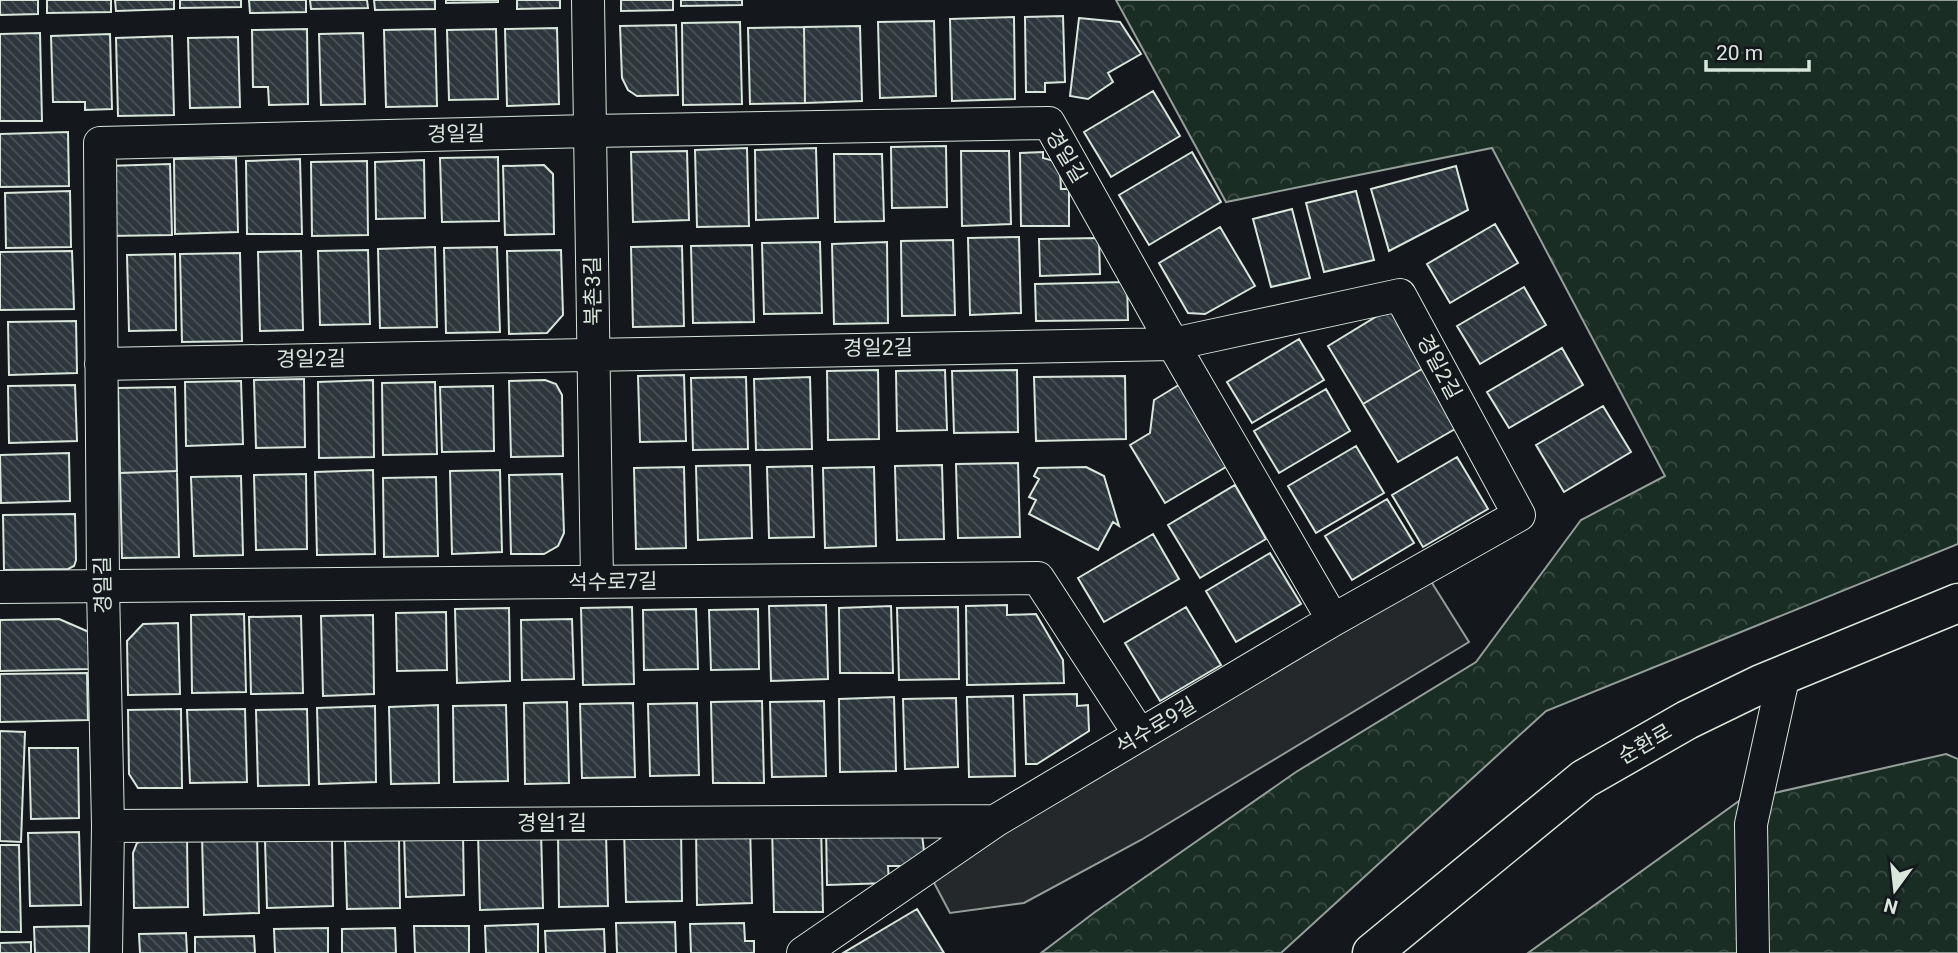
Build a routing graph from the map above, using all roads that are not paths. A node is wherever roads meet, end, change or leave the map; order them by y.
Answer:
1 (588, 0) edge
2 (590, 131) junction
3 (1173, 344) junction
4 (594, 353) junction
5 (101, 364) junction
6 (1519, 515) joint
7 (597, 582) junction
8 (0, 587) edge
9 (103, 587) junction
10 (1958, 603) edge
11 (1333, 620) junction
12 (1784, 674) junction
13 (1140, 735) junction
14 (995, 821) junction
15 (108, 826) junction
16 (106, 953) edge
17 (803, 953) edge
18 (1372, 953) edge
19 (1753, 953) edge

1 - 2 street, 북촌3길
2 - 3 street, 경일길
2 - 4 street, 북촌3길
2 - 5 street, 경일길
3 - 4 street, 경일2길
3 - 6 street, 경일2길
3 - 11 street, 경일길
4 - 5 street, 경일2길
4 - 7 street, 북촌3길
5 - 9 street, 경일길
6 - 11 street, 석수로9길
7 - 9 street, 석수로7길
7 - 13 street, 석수로7길
8 - 9 street, 석수로7길
9 - 15 street, 경일길
10 - 12 main road, 순환로
11 - 13 street, 석수로9길
12 - 18 main road, 순환로
12 - 19 street
13 - 14 street, 석수로9길
14 - 15 street, 경일1길
14 - 17 street, 석수로9길
15 - 16 street, 경일길

